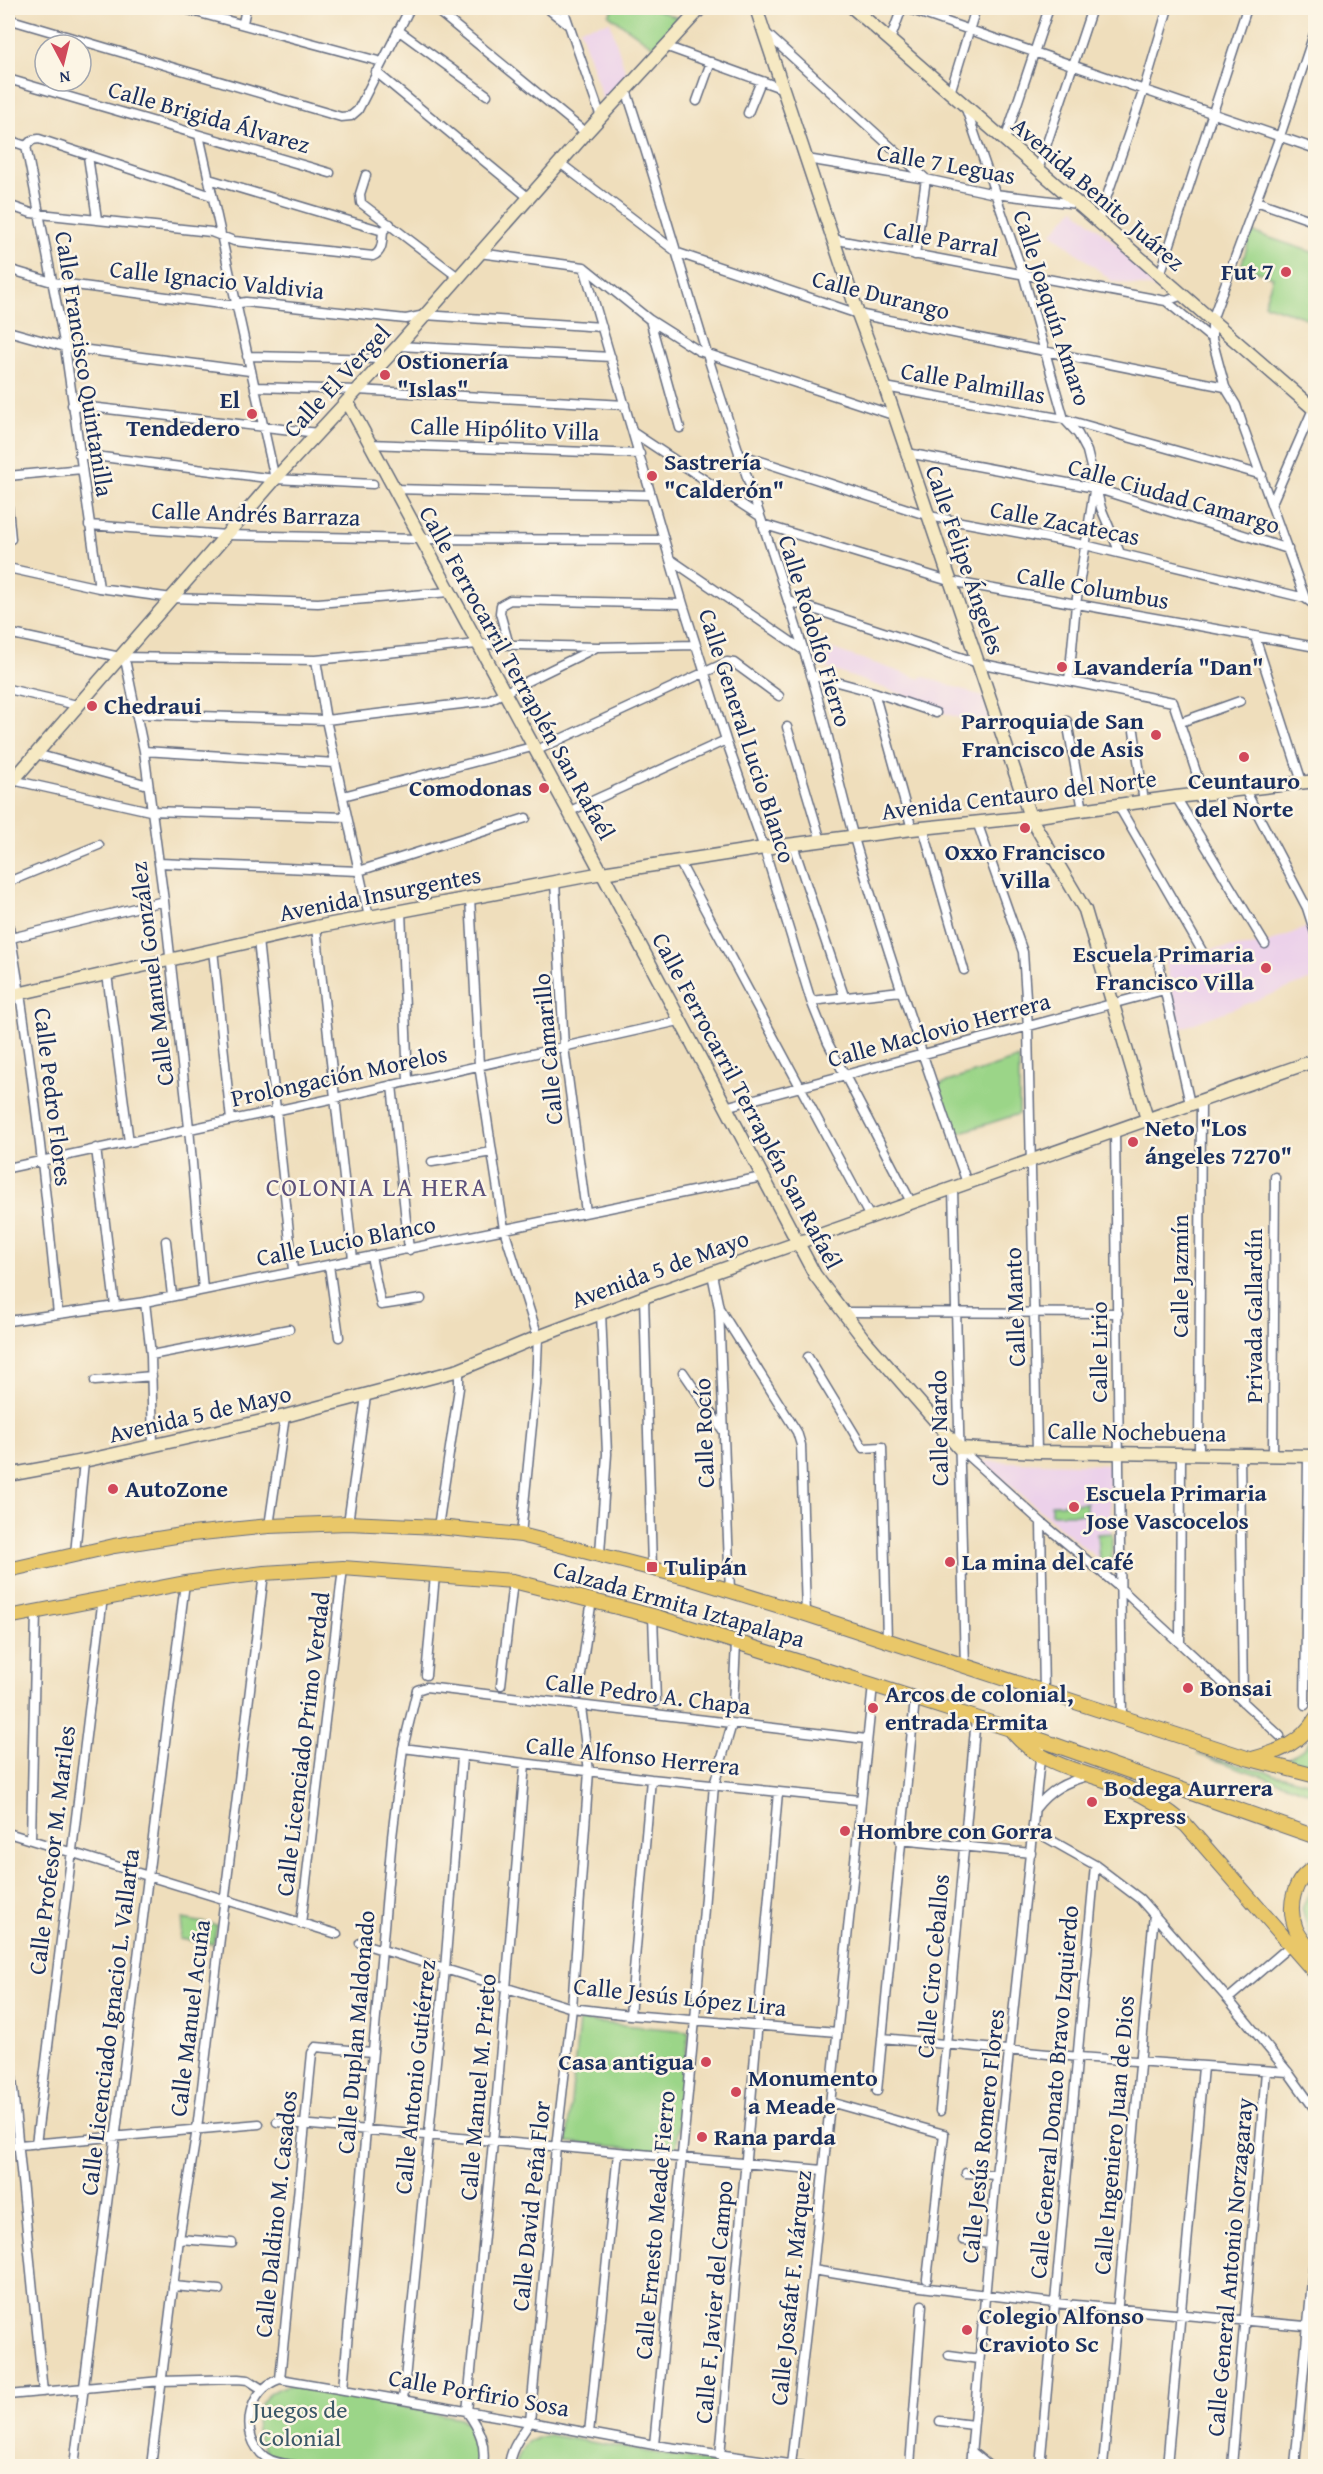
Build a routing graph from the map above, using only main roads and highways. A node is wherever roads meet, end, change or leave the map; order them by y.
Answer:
1 (8, 1570) edge
2 (8, 1617) edge
3 (1316, 1718) edge
4 (1011, 1729) junction
5 (1250, 1760) junction
6 (1316, 1776) edge
7 (1316, 1837) edge
8 (1316, 1867) edge
9 (1316, 1957) edge
10 (1316, 1974) edge

1 - 5 main road, Calzada Ermita Iztapalapa
2 - 4 main road, Calzada Ermita Iztapalapa
3 - 5 main road
4 - 7 main road, Calzada Ermita Iztapalapa
4 - 10 main road
5 - 6 main road, Calzada Ermita Iztapalapa
8 - 9 main road

